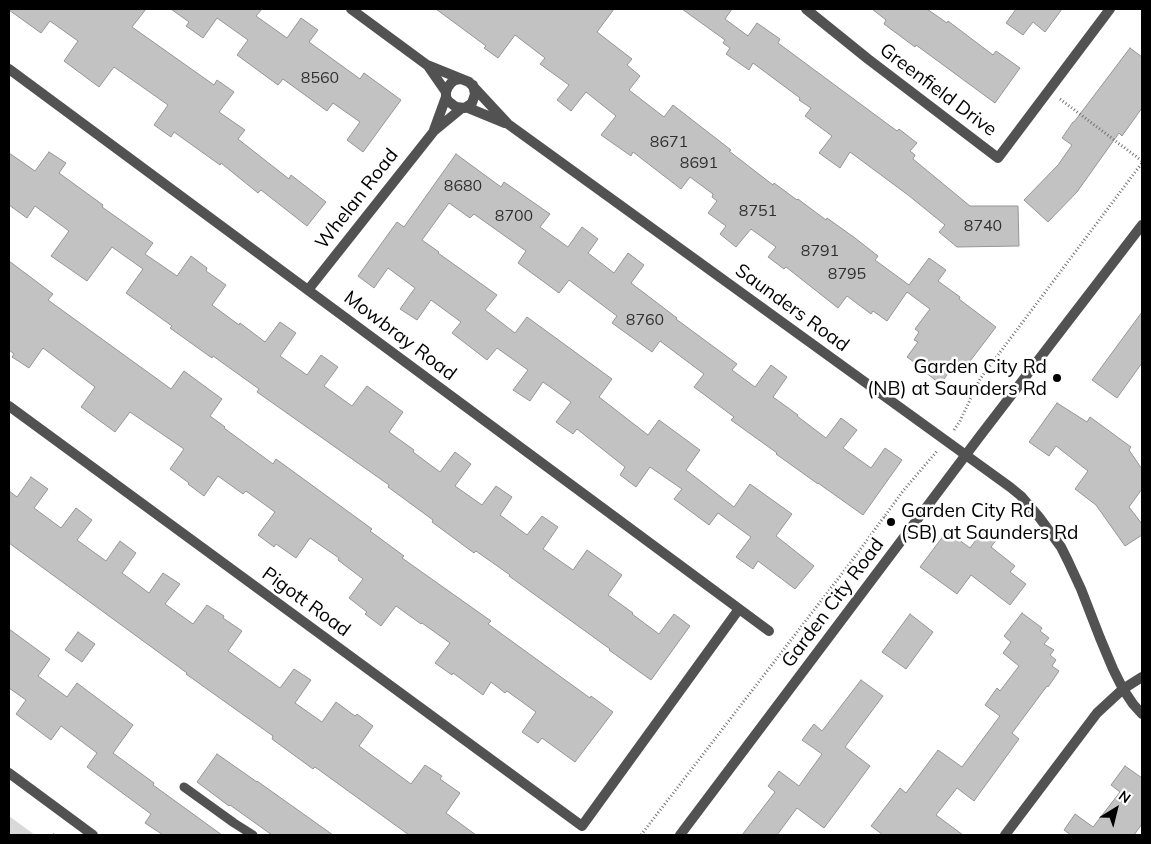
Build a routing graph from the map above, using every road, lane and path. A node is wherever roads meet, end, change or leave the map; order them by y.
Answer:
1 (351, 9) edge
2 (806, 9) edge
3 (1110, 9) edge
4 (427, 65) junction
5 (9, 69) edge
6 (460, 79) junction
7 (473, 85) junction
8 (446, 94) junction
9 (1060, 98) dead end
10 (464, 108) junction
11 (508, 124) junction
12 (434, 131) junction
13 (1142, 162) edge
14 (1142, 225) edge
15 (308, 290) junction
16 (9, 406) edge
17 (960, 421) dead end
18 (936, 453) dead end
19 (966, 455) junction
20 (884, 516) junction
21 (892, 522) dead end
22 (739, 609) junction
23 (769, 631) dead end
24 (1142, 677) edge
25 (1124, 689) junction
26 (1142, 714) edge
27 (9, 773) edge
28 (184, 787) dead end
29 (93, 835) edge
30 (253, 835) edge
31 (641, 835) edge
32 (680, 835) edge
33 (1005, 835) edge

1 - 4 street
2 - 3 street, Greenfield Drive
4 - 6 street
4 - 8 street
5 - 15 street, Mowbray Road
6 - 7 street
6 - 8 street
7 - 10 street
7 - 11 street, Saunders Road
8 - 10 street
8 - 12 street, Whelan Road
9 - 13 path
10 - 11 street, Saunders Road
10 - 12 street, Whelan Road
11 - 19 street, Saunders Road
12 - 15 street, Whelan Road
13 - 17 path
14 - 19 street, Garden City Road
15 - 22 street, Mowbray Road
16 - 22 street, Pigott Road
18 - 20 path
19 - 25 street, Saunders Road
19 - 32 street, Garden City Road
20 - 21 path
20 - 31 path
22 - 23 street, Mowbray Road
24 - 25 street
25 - 26 street, Saunders Road
25 - 33 street
27 - 29 street
28 - 30 lane

